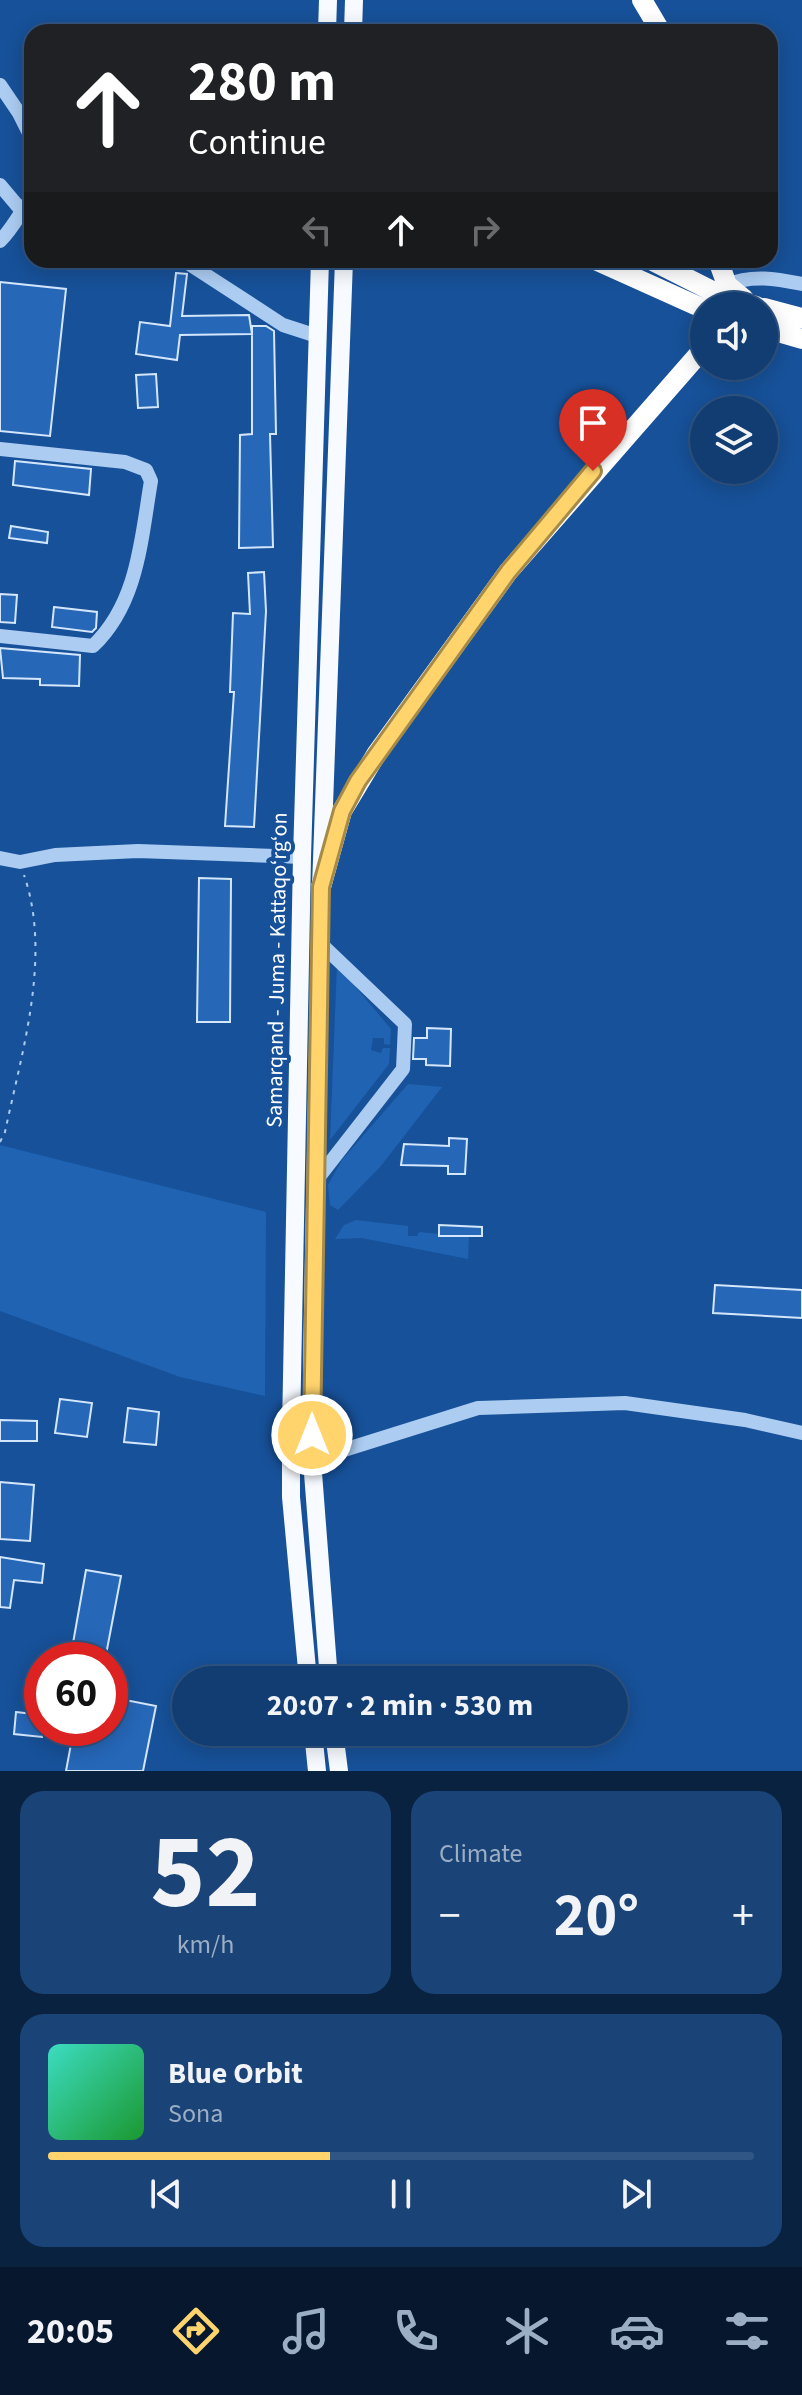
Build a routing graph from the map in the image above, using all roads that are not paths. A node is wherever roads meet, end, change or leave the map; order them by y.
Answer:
1 (328, 0) edge
2 (354, 0) edge
3 (642, 0) edge
4 (327, 24) edge
5 (353, 24) edge
6 (656, 24) edge
7 (0, 85) edge
8 (24, 123) edge
9 (0, 185) edge
10 (24, 206) edge
11 (21, 210) junction
12 (0, 241) edge
13 (195, 268) edge
14 (320, 268) edge
15 (344, 268) edge
16 (613, 268) edge
17 (667, 268) edge
18 (718, 268) edge
19 (802, 284) edge
20 (717, 292) edge
21 (722, 292) edge
22 (726, 292) edge
23 (690, 303) edge
24 (778, 317) edge
25 (778, 329) edge
26 (798, 331) edge
27 (778, 333) edge
28 (317, 336) junction
29 (690, 364) edge
30 (0, 449) edge
31 (0, 636) edge
32 (302, 857) junction
33 (0, 858) edge
34 (321, 887) junction
35 (319, 942) junction
36 (315, 1182) junction
37 (802, 1433) edge
38 (312, 1460) junction
39 (307, 1666) edge
40 (328, 1666) edge
41 (314, 1746) edge
42 (336, 1746) edge
43 (317, 1771) edge
44 (339, 1771) edge

1 - 4 main road
2 - 5 main road
3 - 6 highway
7 - 8 street
9 - 11 street
10 - 11 street
11 - 12 street
13 - 28 street
14 - 28 main road, Samarqand - Juma - Kattaqo‘rg‘on
15 - 34 main road, Samarqand - Juma - Kattaqo‘rg‘on
16 - 23 highway
17 - 20 highway
18 - 21 highway
19 - 22 street
24 - 26 highway
25 - 26 highway
26 - 27 highway
28 - 32 main road, Samarqand - Juma - Kattaqo‘rg‘on
29 - 34 highway
30 - 31 street
32 - 33 street
32 - 39 main road, Samarqand - Juma - Kattaqo‘rg‘on
34 - 35 main road, Samarqand - Juma - Kattaqo‘rg‘on
35 - 36 main road, Samarqand - Juma - Kattaqo‘rg‘on
35 - 36 street
36 - 38 main road, Samarqand - Juma - Kattaqo‘rg‘on
37 - 38 street
38 - 40 main road, Samarqand - Juma - Kattaqo‘rg‘on
41 - 43 main road
42 - 44 main road

